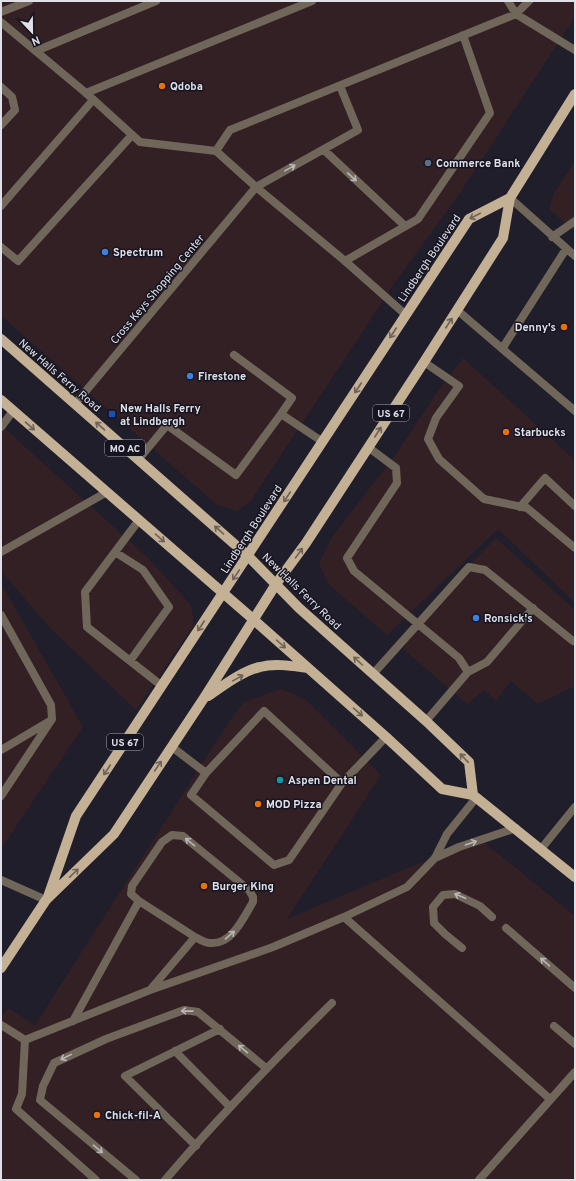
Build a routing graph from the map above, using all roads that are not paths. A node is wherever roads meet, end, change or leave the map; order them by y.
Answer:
1 (29, 1) edge
2 (156, 1) edge
3 (312, 1) edge
4 (508, 1) edge
5 (529, 1) edge
6 (1, 12) edge
7 (516, 14) junction
8 (1, 22) edge
9 (463, 35) junction
10 (575, 50) edge
11 (36, 51) junction
12 (340, 86) junction
13 (1, 87) edge
14 (86, 93) junction
15 (575, 94) edge
16 (93, 100) junction
17 (1, 125) edge
18 (132, 135) junction
19 (324, 150) junction
20 (216, 151) junction
21 (256, 187) junction
22 (510, 198) junction
23 (1, 206) edge
24 (575, 221) edge
25 (405, 226) junction
26 (552, 237) junction
27 (1, 247) edge
28 (566, 249) junction
29 (575, 256) edge
30 (345, 261) junction
31 (458, 310) junction
32 (406, 315) junction
33 (1, 339) edge
34 (502, 349) junction
35 (234, 354) dead end
36 (424, 362) junction
37 (1, 400) edge
38 (75, 404) junction
39 (13, 411) junction
40 (575, 411) edge
41 (281, 414) junction
42 (1, 427) edge
43 (323, 442) junction
44 (368, 447) junction
45 (138, 460) junction
46 (107, 492) junction
47 (575, 506) edge
48 (520, 507) junction
49 (139, 520) junction
50 (575, 548) edge
51 (1, 552) edge
52 (115, 552) junction
53 (248, 556) junction
54 (276, 584) junction
55 (223, 593) junction
56 (533, 608) junction
57 (1, 615) edge
58 (254, 620) junction
59 (419, 624) junction
60 (573, 641) dead end
61 (130, 660) junction
62 (307, 668) junction
63 (468, 672) junction
64 (373, 674) junction
65 (162, 686) junction
66 (204, 698) junction
67 (52, 719) junction
68 (426, 720) junction
69 (386, 737) junction
70 (172, 747) junction
71 (1, 750) edge
72 (206, 773) junction
73 (342, 783) junction
74 (1, 796) edge
75 (475, 796) junction
76 (575, 807) edge
77 (516, 828) junction
78 (541, 849) junction
79 (435, 858) junction
80 (575, 877) edge
81 (1, 880) edge
82 (46, 900) junction
83 (139, 901) junction
84 (344, 917) junction
85 (492, 917) dead end
86 (506, 928) dead end
87 (195, 937) junction
88 (462, 948) dead end
89 (1, 968) edge
90 (575, 988) edge
91 (150, 990) junction
92 (332, 1003) dead end
93 (73, 1022) junction
94 (1, 1025) edge
95 (554, 1026) dead end
96 (220, 1029) junction
97 (25, 1040) junction
98 (575, 1044) edge
99 (175, 1051) junction
100 (266, 1068) junction
101 (575, 1072) edge
102 (550, 1099) junction
103 (230, 1107) junction
104 (196, 1146) junction
105 (96, 1180) edge
106 (136, 1180) edge
107 (166, 1180) edge
108 (479, 1180) edge

1 - 6 street
2 - 11 street
3 - 14 street
4 - 7 street
5 - 7 street
7 - 9 street
7 - 10 street
8 - 11 street
9 - 12 street
9 - 25 street
11 - 14 street
12 - 19 street
12 - 20 street
13 - 17 street
14 - 16 street
15 - 22 main road, US 67
16 - 18 street
16 - 23 street
18 - 20 street
18 - 27 street
21 -> 19 street
19 -> 25 street
20 - 21 street
21 - 30 street
21 - 38 street, Cross Keys Shopping Center
22 - 26 street
22 - 31 main road, US 67
22 -> 32 main road, Lindbergh Boulevard / US 67
24 - 26 street
25 - 30 street
26 - 28 street
28 - 29 street
28 - 34 street
30 - 32 street
31 - 34 street
36 -> 31 main road, US 67
32 -> 43 main road, Lindbergh Boulevard / US 67
33 - 38 main road, New Halls Ferry Road / MO AC
34 - 40 street
35 - 41 street
44 -> 36 main road, US 67
36 - 48 street
37 - 39 main road
45 -> 38 main road, New Halls Ferry Road / MO AC
39 - 42 street
39 -> 46 main road
41 - 43 street
41 - 45 street
43 -> 53 main road, Lindbergh Boulevard / US 67
54 -> 44 main road, US 67
44 - 59 street
53 -> 45 main road, New Halls Ferry Road / MO AC
46 - 49 main road
46 - 51 street
47 - 48 street
48 - 50 street
49 - 52 street
49 -> 55 main road
52 - 61 street
52 - 61 street
53 - 54 main road, New Halls Ferry Road / MO AC
53 -> 55 main road, Lindbergh Boulevard / US 67
54 - 58 main road, US 67
64 -> 54 main road, New Halls Ferry Road
55 - 58 main road
55 -> 65 main road, Lindbergh Boulevard / US 67
56 - 59 street
56 - 60 street
56 - 63 street
57 - 67 street
58 -> 62 main road
58 - 66 main road, US 67
59 - 63 street
59 - 64 street
61 - 65 street
66 -> 62 main road
62 -> 69 main road
63 - 68 street
64 - 68 main road, New Halls Ferry Road
65 -> 82 main road, Lindbergh Boulevard / US 67
66 - 70 main road, Lindbergh Boulevard / US 67
67 - 71 street
67 - 74 street
75 -> 68 main road, New Halls Ferry Road
69 - 73 street
69 - 75 main road
70 - 72 street
82 -> 70 main road, Lindbergh Boulevard / US 67
72 - 73 street
72 - 73 street
75 - 77 main road
75 - 79 street
76 - 78 street
77 - 78 main road
79 -> 77 street
78 - 80 main road
79 - 84 street
81 - 82 street
82 - 89 main road, Lindbergh Boulevard / US 67
83 - 87 street
87 -> 83 street
83 - 93 street
84 - 91 street
84 - 102 street
85 -> 88 street
90 -> 86 street
87 - 91 street
91 - 93 street
92 - 100 street
93 - 97 street
94 - 97 street
95 - 98 street
96 - 99 street
100 -> 96 street
96 -> 106 street
97 - 105 street
99 - 103 street
99 - 104 street
100 - 103 street
101 - 102 street
102 - 108 street
103 - 104 street
104 - 107 street

